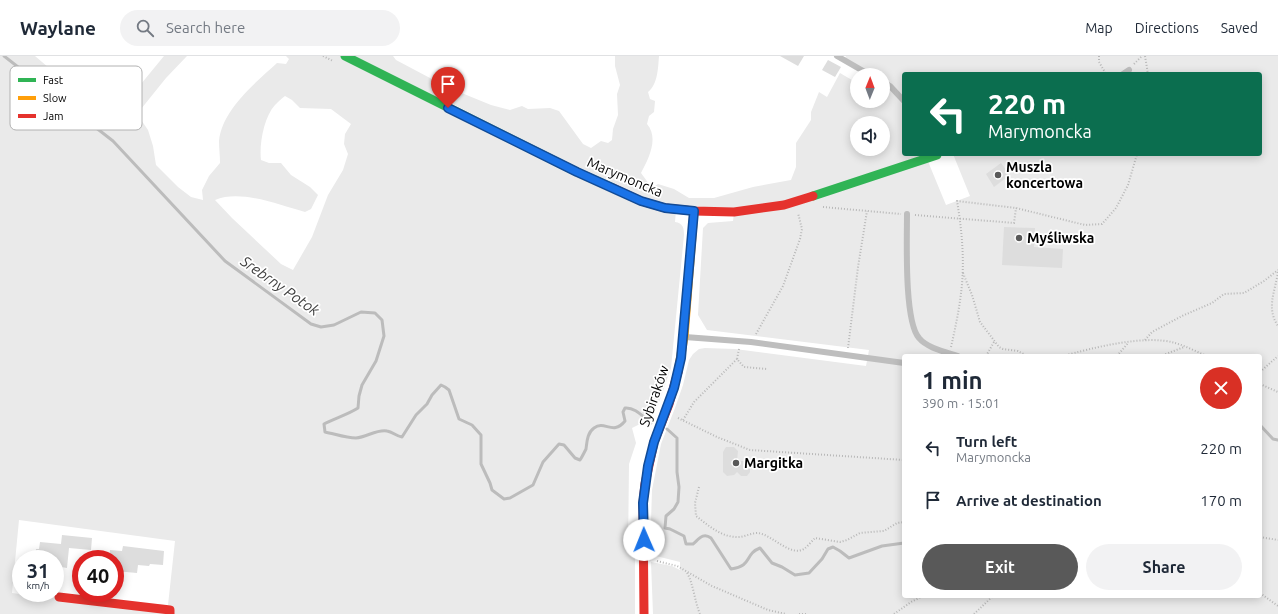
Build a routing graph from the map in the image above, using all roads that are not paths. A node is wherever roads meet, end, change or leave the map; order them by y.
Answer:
1 (345, 56) edge
2 (837, 56) edge
3 (858, 68) edge
4 (1129, 70) road end
5 (1126, 72) edge
6 (890, 86) edge
7 (902, 99) edge
8 (932, 156) edge
9 (694, 211) junction
10 (907, 214) road end
11 (684, 337) junction
12 (950, 354) edge
13 (902, 363) edge
14 (64, 598) edge
15 (170, 614) edge
16 (644, 614) edge

1 - 9 street, Marymoncka
2 - 3 lane
4 - 5 lane
6 - 7 lane
8 - 9 street, Marymoncka
9 - 11 street, Sybiraków
10 - 12 lane
11 - 13 lane
11 - 16 street, Sybiraków
14 - 15 street

